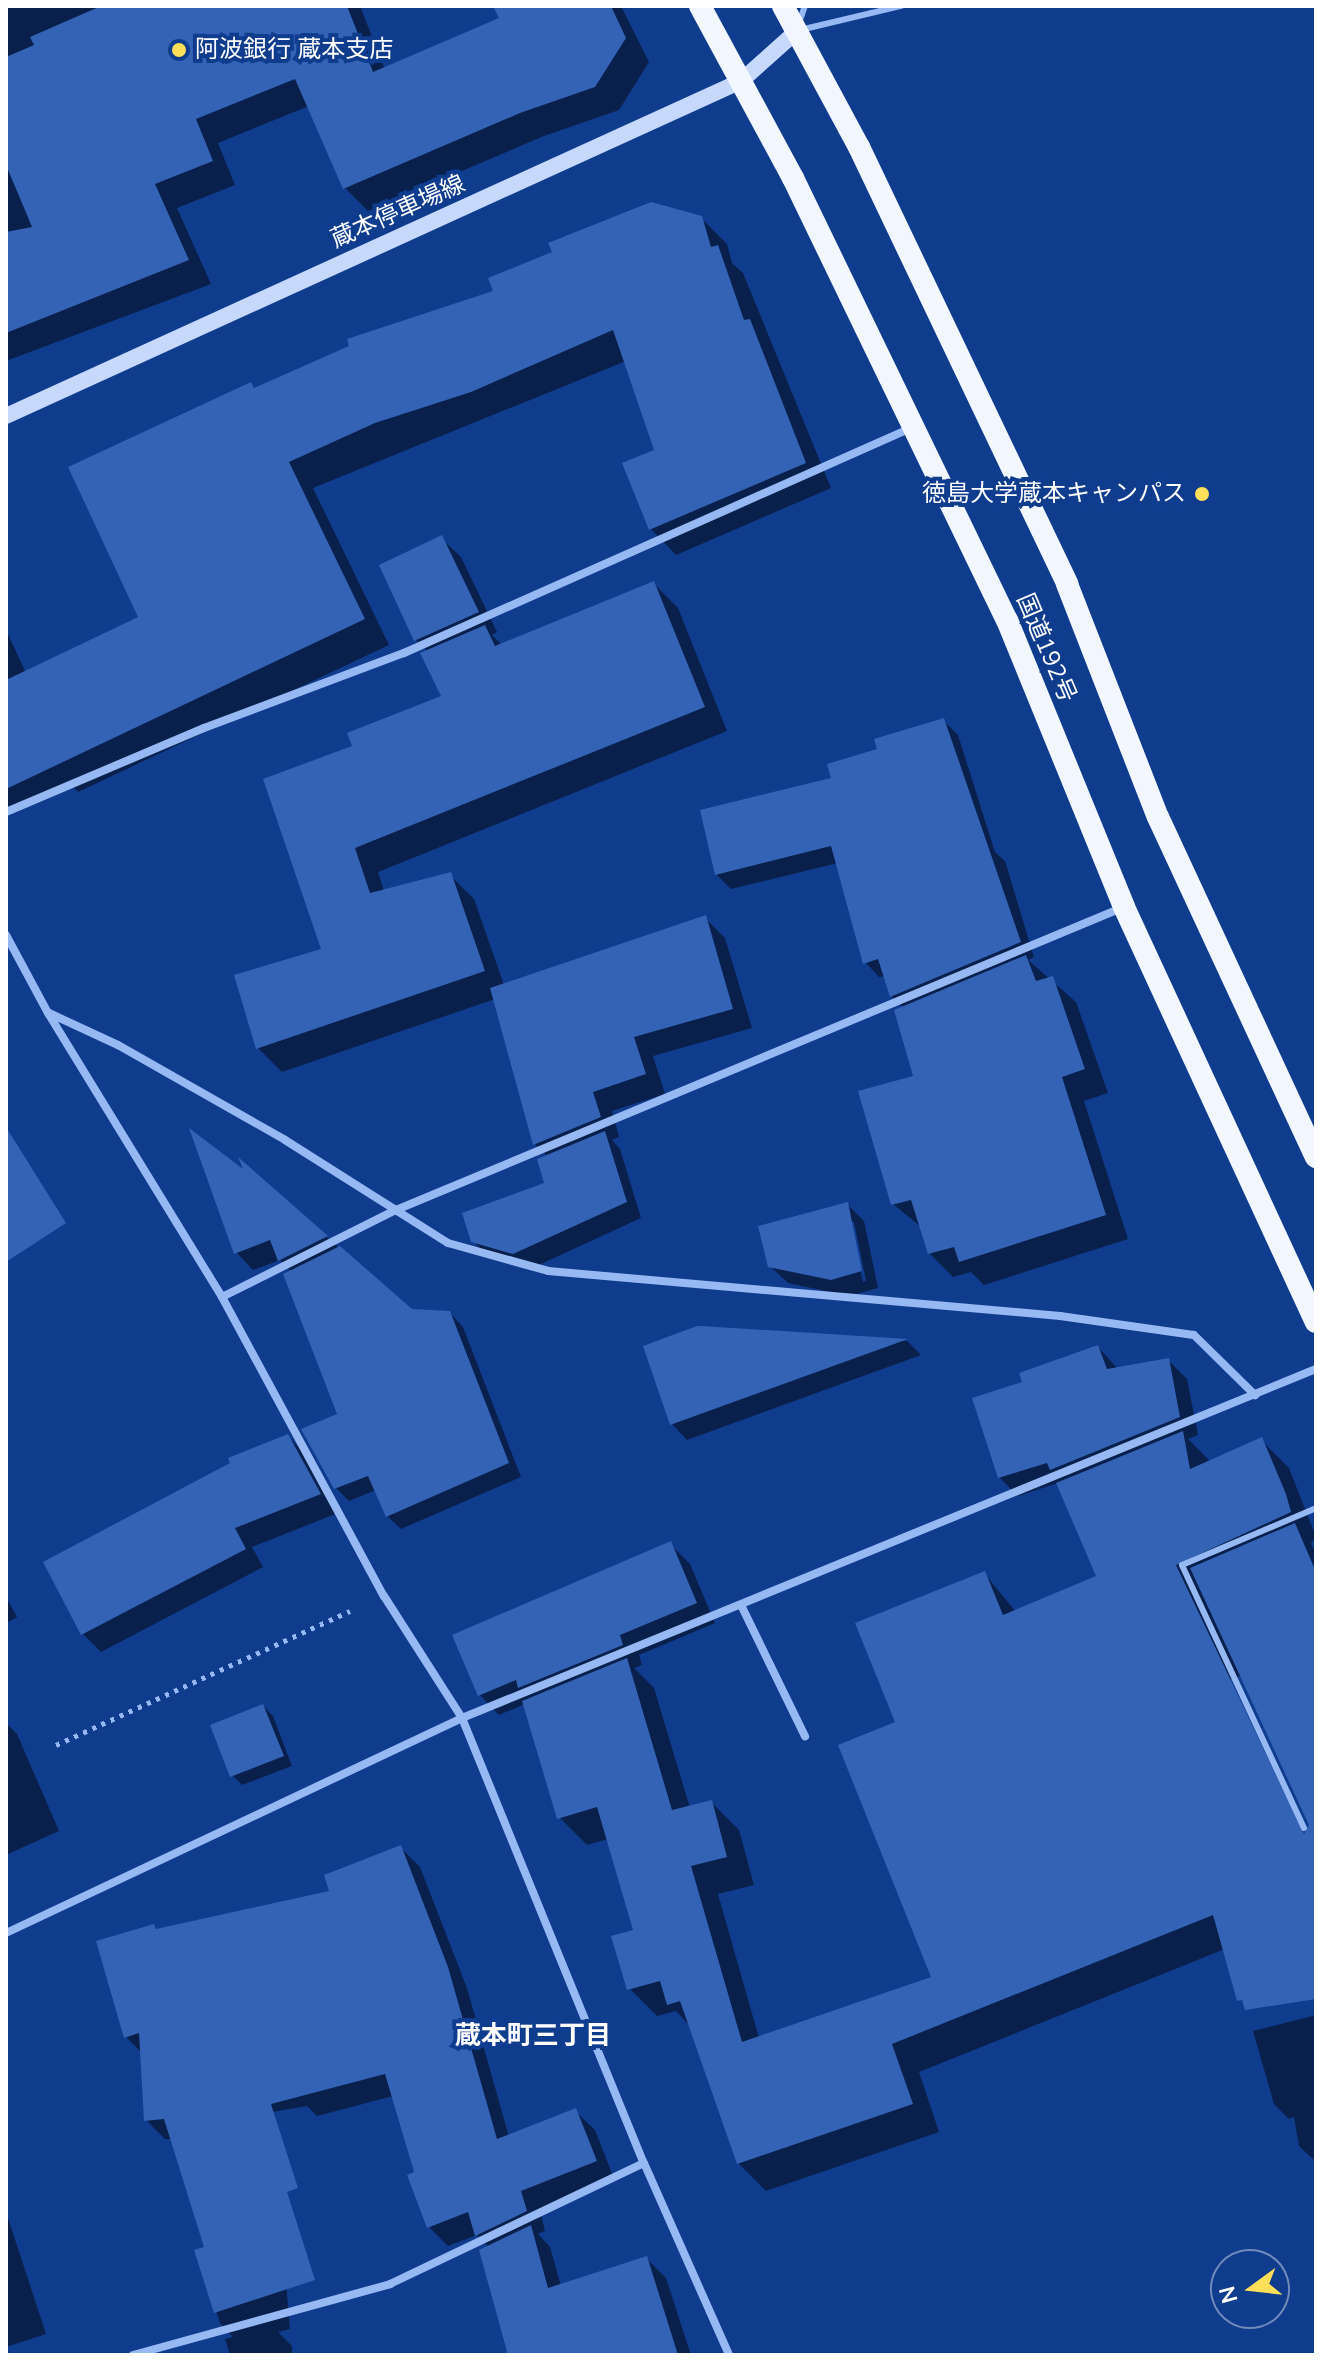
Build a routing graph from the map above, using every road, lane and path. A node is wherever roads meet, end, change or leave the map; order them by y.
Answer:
1 (700, 6) edge
2 (783, 6) edge
3 (805, 6) edge
4 (901, 6) edge
5 (797, 31) junction
6 (741, 81) junction
7 (6, 416) edge
8 (915, 426) junction
9 (6, 812) edge
10 (1124, 907) junction
11 (6, 935) edge
12 (48, 1013) junction
13 (1316, 1157) edge
14 (396, 1210) junction
15 (222, 1297) junction
16 (1316, 1322) edge
17 (1316, 1369) edge
18 (1255, 1395) junction
19 (1316, 1508) edge
20 (384, 1596) junction
21 (742, 1607) junction
22 (462, 1718) junction
23 (805, 1736) dead end
24 (56, 1745) dead end
25 (1304, 1828) dead end
26 (6, 1933) edge
27 (644, 2163) junction
28 (133, 2355) edge
29 (729, 2355) edge

1 - 6 highway, 国道192号
2 - 5 highway, 国道192号
3 - 5 lane
4 - 5 lane
5 - 6 main road, 蔵本停車場線
5 - 13 highway, 国道192号
6 - 7 main road, 蔵本停車場線
6 - 8 highway, 国道192号
8 - 9 street
8 - 10 highway, 国道192号
10 - 14 street
10 - 16 highway, 国道192号
11 - 12 street
12 - 14 street
12 - 15 street
14 - 15 street
14 - 18 street
15 - 20 street
17 - 18 street
18 - 21 street
19 - 25 lane
20 - 22 street
20 - 24 path
21 - 22 street
21 - 23 street
22 - 26 street
22 - 27 street
27 - 28 street
27 - 29 street

